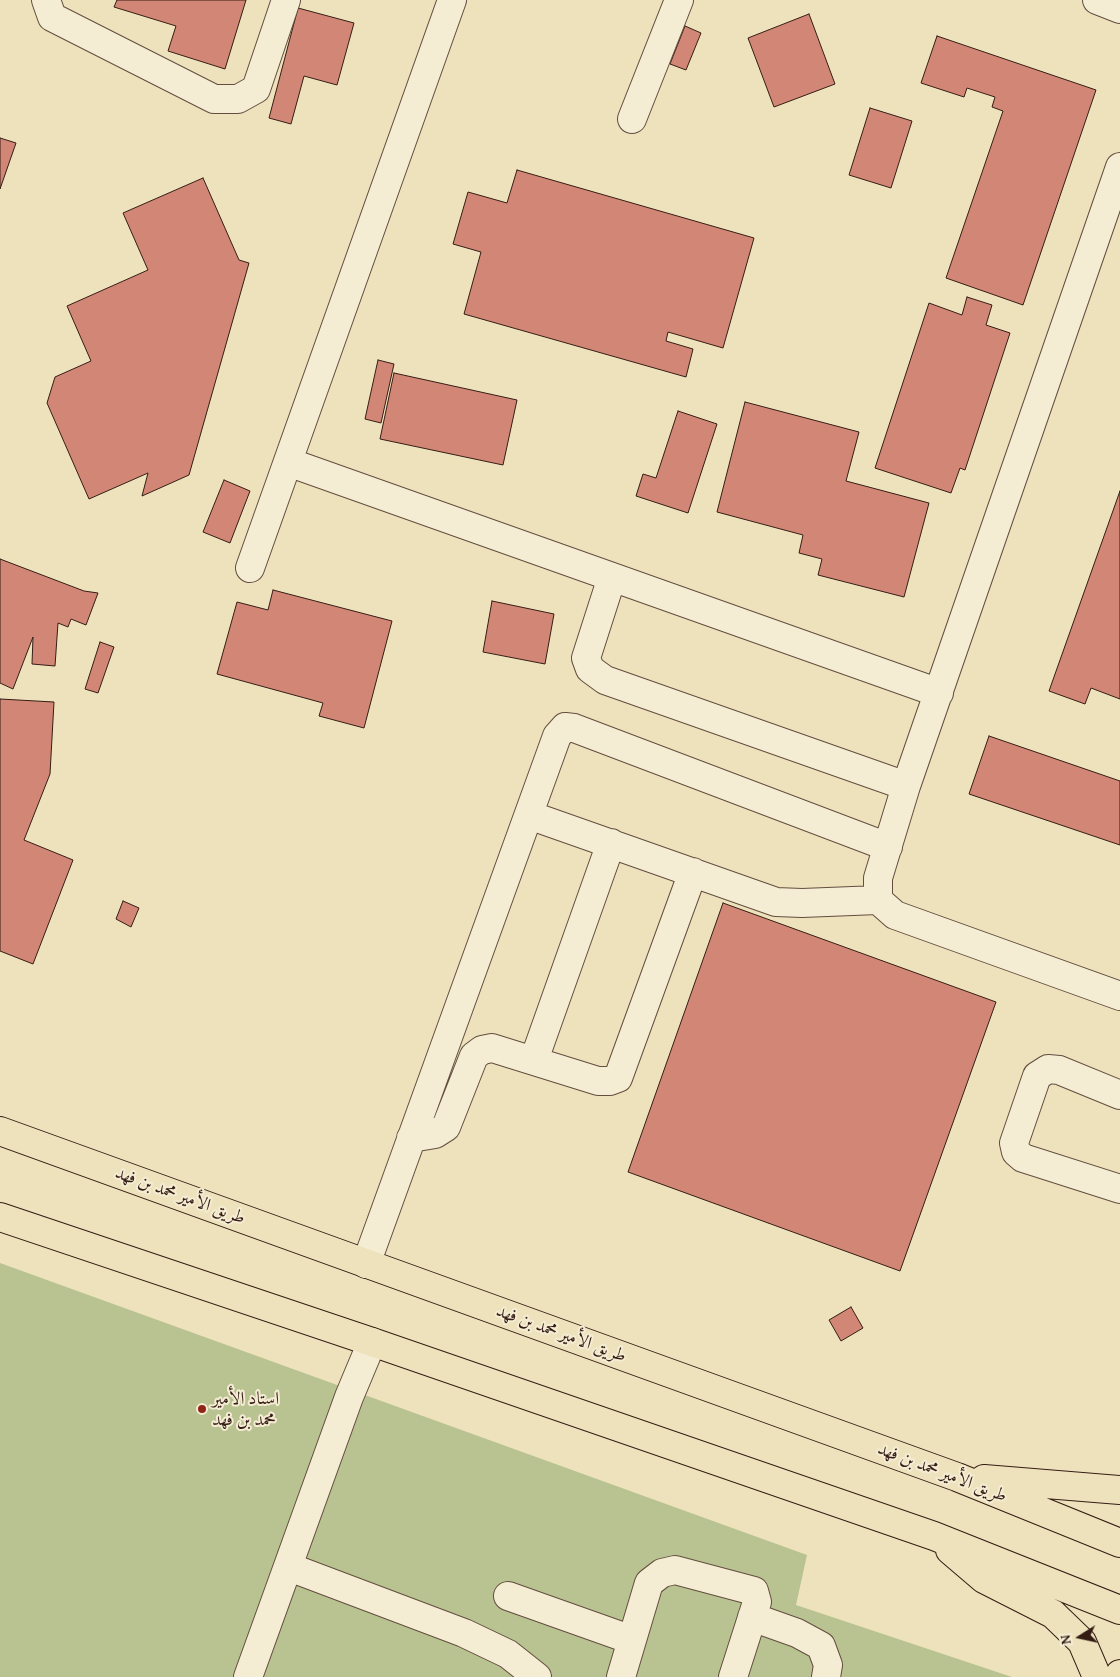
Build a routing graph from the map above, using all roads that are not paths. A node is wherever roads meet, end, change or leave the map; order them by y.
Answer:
1 (46, 0) edge
2 (286, 0) edge
3 (452, 0) edge
4 (679, 0) edge
5 (1097, 0) edge
6 (1120, 9) edge
7 (632, 119) dead end
8 (1120, 167) edge
9 (288, 462) junction
10 (250, 568) dead end
11 (612, 577) junction
12 (939, 693) junction
13 (906, 786) junction
14 (528, 815) junction
15 (611, 843) junction
16 (888, 846) junction
17 (693, 872) junction
18 (878, 900) junction
19 (1120, 996) edge
20 (534, 1060) junction
21 (1120, 1095) edge
22 (0, 1131) edge
23 (411, 1138) junction
24 (1120, 1189) edge
25 (0, 1216) edge
26 (366, 1264) junction
27 (372, 1342) junction
28 (958, 1477) junction
29 (1120, 1490) edge
30 (934, 1536) junction
31 (1120, 1543) edge
32 (289, 1567) junction
33 (508, 1596) dead end
34 (1120, 1610) edge
35 (752, 1617) junction
36 (632, 1640) junction
37 (248, 1677) edge
38 (537, 1677) edge
39 (622, 1677) edge
40 (733, 1677) edge
41 (826, 1677) edge
42 (1097, 1677) edge

1 - 2 street
3 - 9 street
4 - 7 street
5 - 6 street
8 - 12 street
9 - 10 street
9 - 11 street
11 - 12 street
11 - 13 street
12 - 13 street
13 - 16 street
14 - 15 street
14 - 16 street
14 - 23 street
15 - 17 street
15 - 20 street
16 - 18 street
17 - 18 street
17 - 20 street
18 - 19 street
20 - 23 street
21 - 24 street
22 - 26 highway, طريق الأمير محمد بن فهد
23 - 26 street
25 - 27 highway
26 - 28 highway, طريق الأمير محمد بن فهد
27 - 30 highway
27 - 32 street
28 - 29 highway
28 - 31 highway, طريق الأمير محمد بن فهد
30 - 34 highway
30 - 42 highway
32 - 37 street
32 - 38 street
33 - 36 street
35 - 36 street
35 - 40 street
35 - 41 street
36 - 39 street

